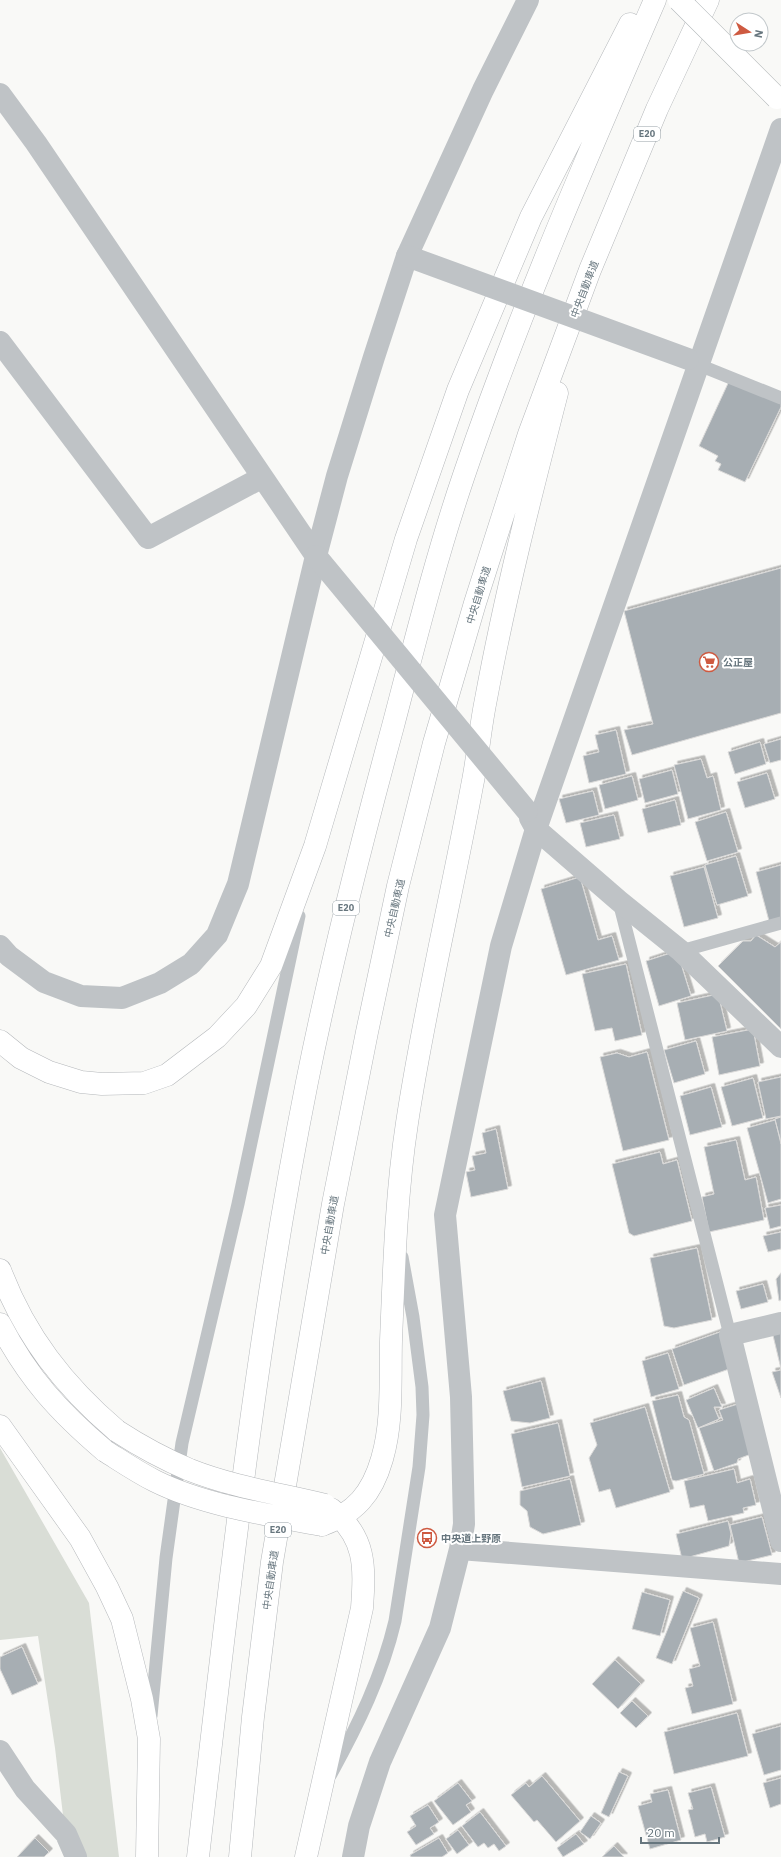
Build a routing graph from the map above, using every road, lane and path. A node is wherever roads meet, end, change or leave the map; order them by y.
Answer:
1 (528, 0) edge
2 (642, 0) edge
3 (655, 0) edge
4 (679, 0) edge
5 (708, 0) edge
6 (0, 94) edge
7 (777, 98) dead end
8 (781, 129) edge
9 (407, 256) junction
10 (590, 270) junction
11 (0, 342) edge
12 (693, 362) junction
13 (781, 398) edge
14 (261, 478) junction
15 (316, 556) junction
16 (531, 820) junction
17 (315, 846) junction
18 (619, 901) junction
19 (781, 923) edge
20 (0, 946) edge
21 (681, 950) junction
22 (0, 1041) edge
23 (781, 1047) edge
24 (396, 1226) junction
25 (0, 1270) edge
26 (781, 1323) edge
27 (0, 1324) edge
28 (730, 1336) junction
29 (0, 1426) edge
30 (330, 1516) junction
31 (781, 1541) edge
32 (460, 1549) junction
33 (781, 1574) edge
34 (149, 1739) junction
35 (0, 1751) edge
36 (318, 1796) junction
37 (76, 1857) edge
38 (147, 1857) edge
39 (198, 1857) edge
40 (240, 1857) edge
41 (306, 1857) edge
42 (353, 1857) edge

1 - 9 street
2 - 17 main road
3 - 39 main road, E20
4 - 7 main road, bridge
5 - 10 main road, 中央自動車道 / E20
6 - 14 street
8 - 12 street
9 - 12 street, bridge
9 - 15 street
10 - 24 main road
10 - 40 main road, 中央自動車道 / E20
11 - 14 street
12 - 13 lane
12 - 16 street
14 - 15 street
15 - 16 street, bridge
15 - 20 street
16 - 18 street
16 - 32 street
17 - 22 main road
17 - 34 lane
18 - 21 street
18 - 28 lane
19 - 21 lane
21 - 23 street
24 - 30 main road
24 - 36 lane
25 - 30 main road, bridge
26 - 28 street
27 - 30 main road, bridge
28 - 31 street
29 - 34 main road
30 - 36 main road
32 - 33 street
32 - 42 street
34 - 38 main road
35 - 37 street
36 - 41 main road

